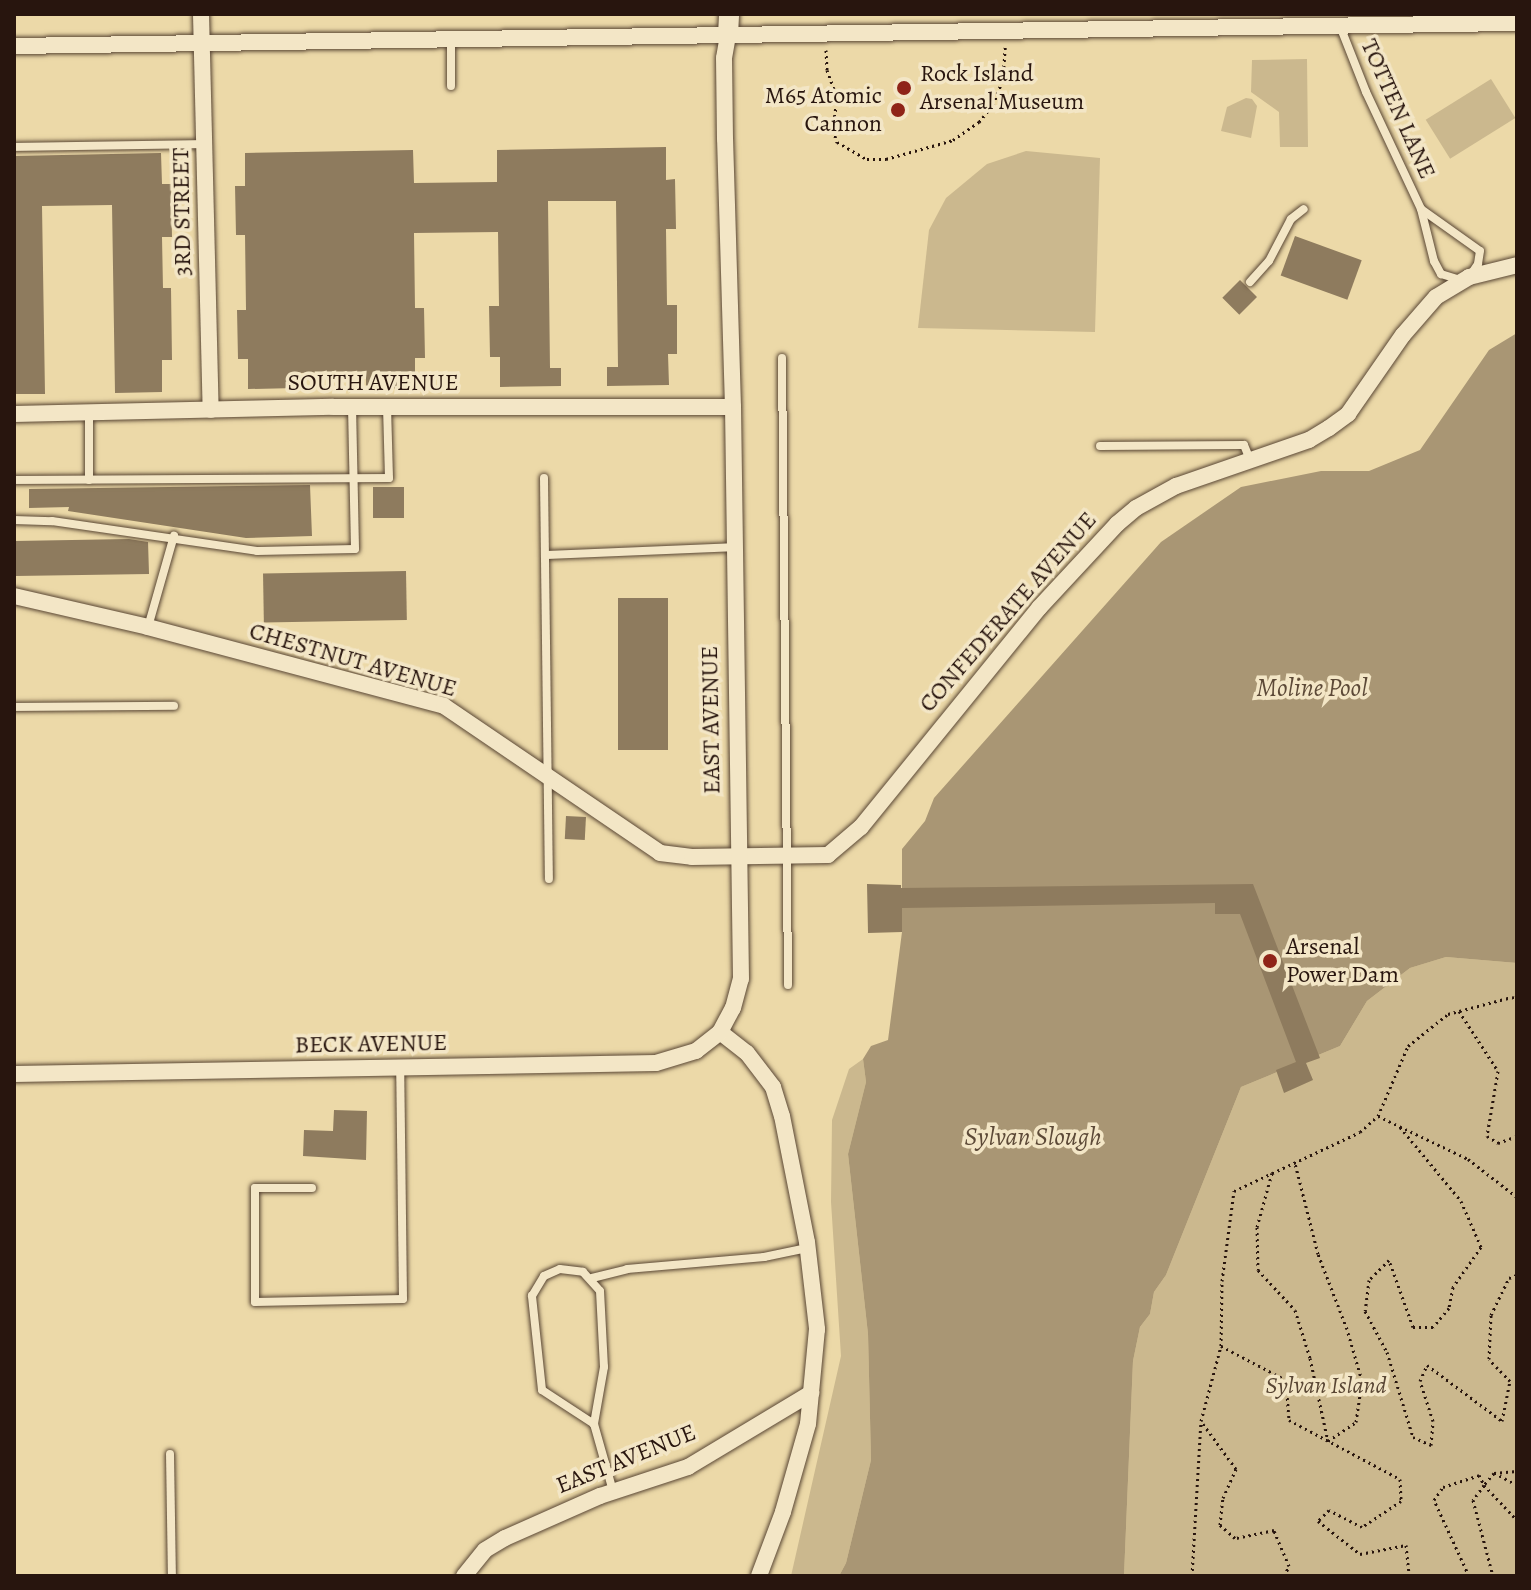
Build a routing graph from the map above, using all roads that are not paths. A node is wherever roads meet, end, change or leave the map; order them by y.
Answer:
1 (201, 14) edge
2 (1517, 23) edge
3 (729, 24) edge
4 (1340, 25) junction
5 (451, 40) junction
6 (201, 43) junction
7 (14, 46) edge
8 (451, 86) dead end
9 (204, 144) junction
10 (14, 147) edge
11 (1304, 209) dead end
12 (1421, 209) junction
13 (1517, 265) edge
14 (1469, 277) junction
15 (1250, 282) dead end
16 (782, 358) dead end
17 (352, 407) junction
18 (387, 407) junction
19 (733, 407) junction
20 (211, 410) junction
21 (89, 412) junction
22 (14, 414) edge
23 (1100, 446) dead end
24 (1250, 460) junction
25 (354, 478) junction
26 (544, 478) dead end
27 (14, 480) edge
28 (89, 480) junction
29 (14, 520) edge
30 (174, 536) junction
31 (735, 547) junction
32 (545, 555) junction
33 (14, 596) edge
34 (148, 627) junction
35 (174, 706) dead end
36 (14, 707) edge
37 (548, 775) junction
38 (739, 856) junction
39 (786, 856) junction
40 (549, 879) dead end
41 (788, 985) dead end
42 (720, 1032) junction
43 (400, 1067) junction
44 (14, 1074) edge
45 (312, 1188) dead end
46 (808, 1248) junction
47 (592, 1278) junction
48 (811, 1393) junction
49 (594, 1424) junction
50 (170, 1454) dead end
51 (613, 1492) junction
52 (172, 1576) edge
53 (464, 1576) edge
54 (759, 1576) edge

1 - 6 street, 3RD STREET
2 - 4 street
3 - 4 street
3 - 5 street
3 - 19 street, EAST AVENUE
4 - 12 lane, TOTTEN LANE
5 - 6 street
5 - 8 lane
6 - 7 street
6 - 9 street, 3RD STREET
9 - 10 lane
9 - 20 street, 3RD STREET
11 - 15 lane
12 - 14 lane, TOTTEN LANE
12 - 14 lane, TOTTEN LANE
13 - 14 street, CONFEDERATE AVENUE
14 - 24 street, CONFEDERATE AVENUE
16 - 39 lane
17 - 18 street, SOUTH AVENUE
17 - 20 street, SOUTH AVENUE
17 - 25 lane
18 - 19 street, SOUTH AVENUE
18 - 25 lane
19 - 31 street, EAST AVENUE
20 - 21 street, SOUTH AVENUE
21 - 22 street, SOUTH AVENUE
21 - 28 lane
23 - 24 lane
24 - 39 street, CONFEDERATE AVENUE
25 - 28 lane
25 - 30 lane
26 - 32 lane
27 - 28 lane
29 - 30 lane
30 - 34 lane
31 - 32 lane
31 - 38 street, EAST AVENUE
32 - 37 lane
33 - 34 street, CHESTNUT AVENUE
34 - 37 street, CHESTNUT AVENUE
35 - 36 lane
37 - 38 street, CHESTNUT AVENUE
37 - 40 lane
38 - 39 street, CONFEDERATE AVENUE
38 - 42 street, EAST AVENUE
39 - 41 lane
42 - 43 street, BECK AVENUE
42 - 46 street
43 - 44 street, BECK AVENUE
43 - 45 lane
46 - 47 lane
46 - 48 street
47 - 49 lane
47 - 49 lane
48 - 51 street, EAST AVENUE
48 - 54 street
49 - 51 lane
50 - 52 lane
51 - 53 street, EAST AVENUE

